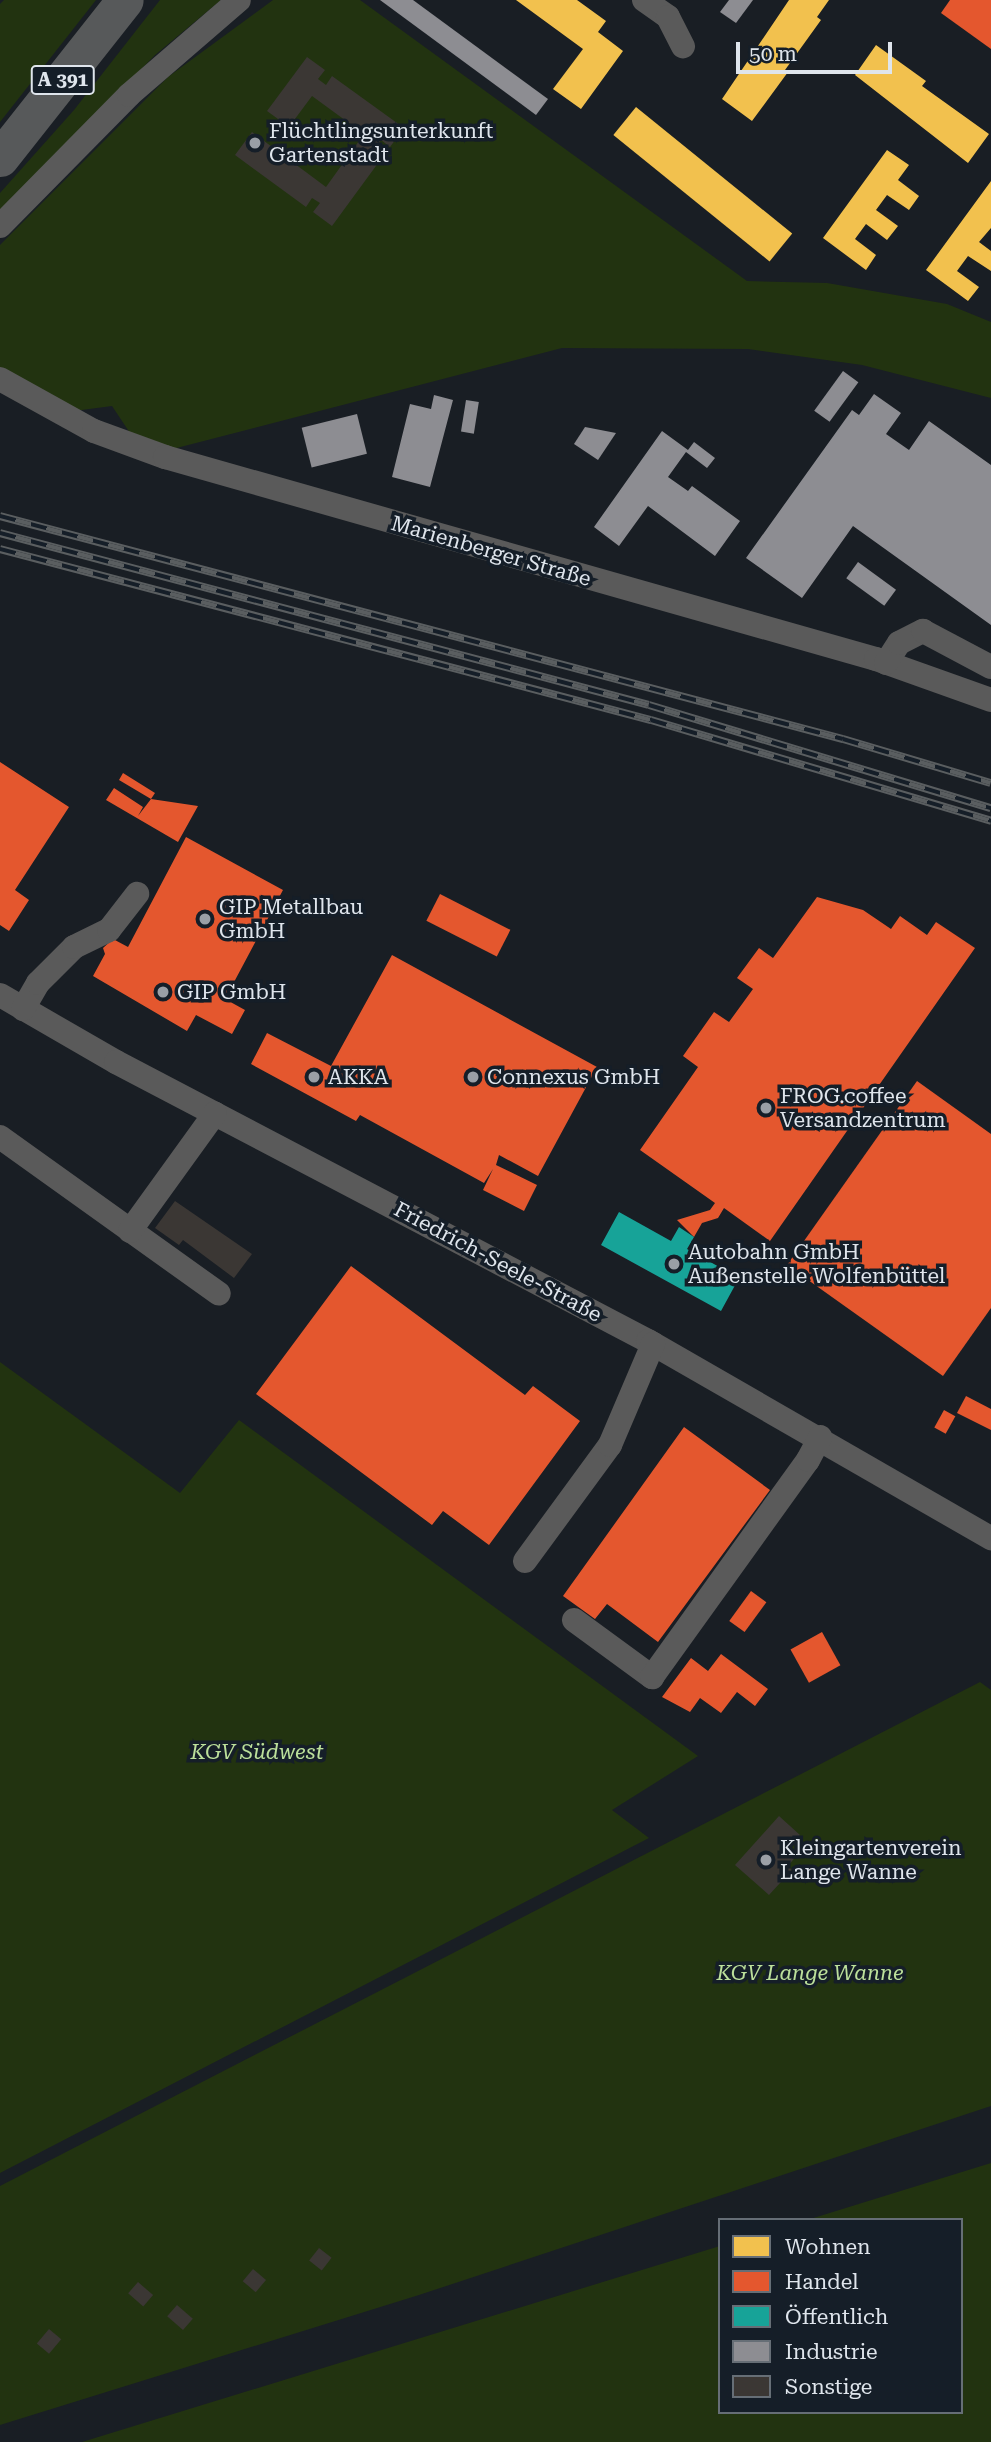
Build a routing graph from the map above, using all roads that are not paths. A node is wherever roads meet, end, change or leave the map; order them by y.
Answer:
1 (125, 0) edge
2 (239, 0) edge
3 (645, 0) edge
4 (683, 46) dead end
5 (0, 158) edge
6 (0, 226) edge
7 (0, 379) edge
8 (886, 663) junction
9 (991, 667) edge
10 (991, 700) edge
11 (137, 894) dead end
12 (0, 995) edge
13 (23, 1009) junction
14 (215, 1113) junction
15 (0, 1137) edge
16 (130, 1231) junction
17 (219, 1294) dead end
18 (653, 1344) junction
19 (820, 1437) junction
20 (991, 1538) edge
21 (525, 1561) dead end
22 (574, 1620) dead end

1 - 5 highway, A 391
2 - 6 street
3 - 4 street
7 - 8 street, Marienberger Straße
8 - 9 street
8 - 10 street, Marienberger Straße
11 - 13 street
12 - 13 street, Friedrich-Seele-Straße
13 - 14 street, Friedrich-Seele-Straße
14 - 16 street
14 - 18 street, Friedrich-Seele-Straße
15 - 16 street
16 - 17 street
18 - 19 street, Friedrich-Seele-Straße
18 - 21 street
19 - 20 street, Friedrich-Seele-Straße
19 - 22 street

